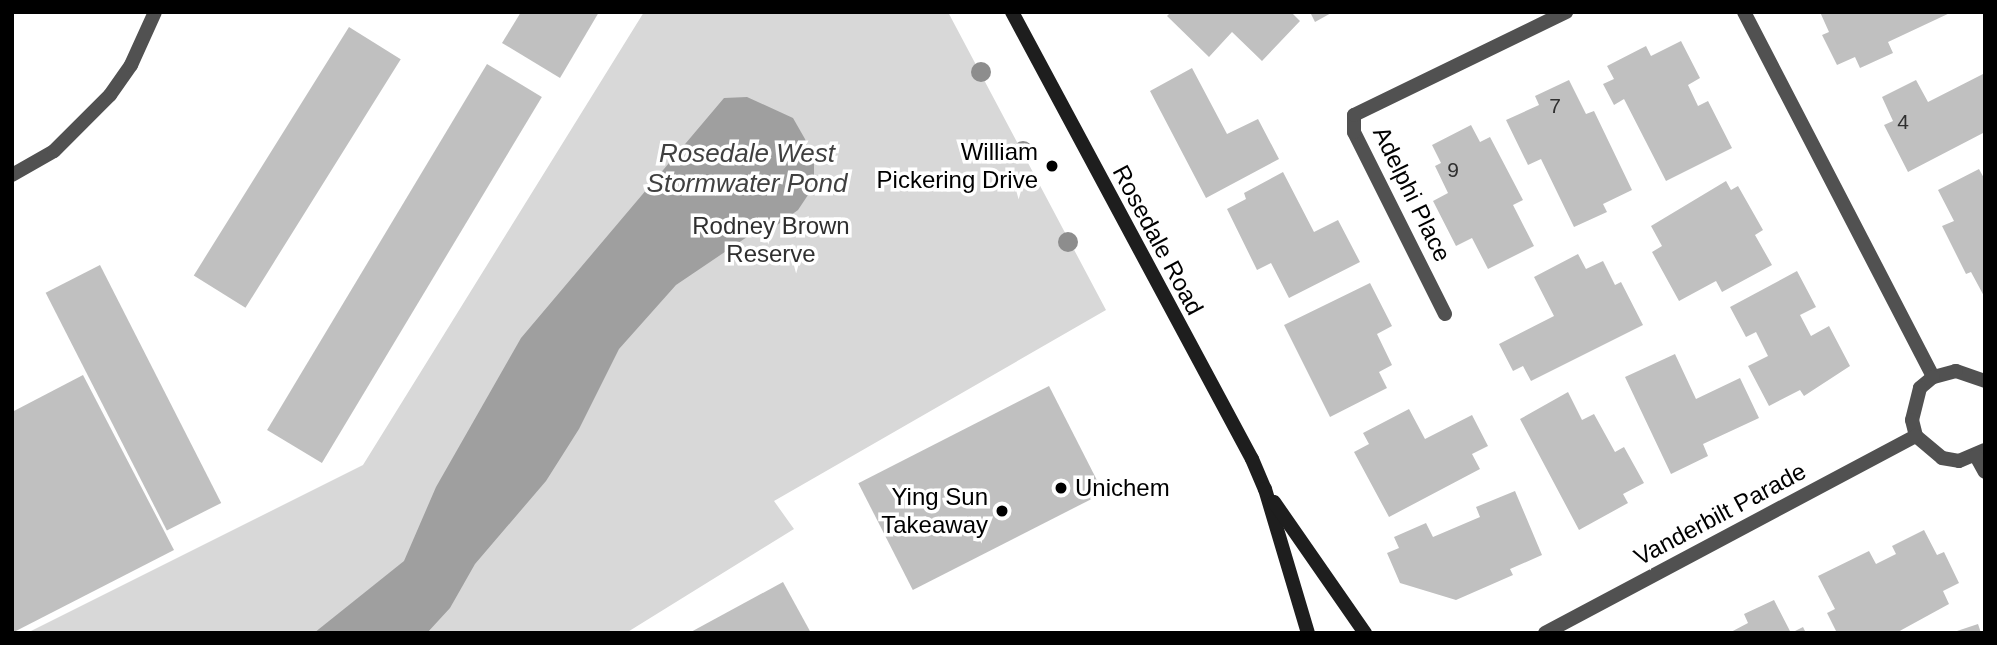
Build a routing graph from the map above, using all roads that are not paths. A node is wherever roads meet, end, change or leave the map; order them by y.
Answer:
1 (155, 12) edge
2 (1012, 12) edge
3 (1566, 12) edge
4 (1744, 12) edge
5 (12, 175) edge
6 (1445, 314) dead end
7 (1933, 377) junction
8 (1985, 381) edge
9 (1916, 436) junction
10 (1980, 453) edge
11 (1985, 472) edge
12 (1265, 489) junction
13 (1308, 633) edge
14 (1365, 633) edge
15 (1545, 633) edge

1 - 5 street
2 - 12 main road, Rosedale Road
3 - 6 street, Adelphi Place
4 - 7 street
7 - 8 street
7 - 9 street
9 - 10 street
9 - 15 street, Vanderbilt Parade
10 - 11 street
12 - 13 main road, Rosedale Road
12 - 14 main road, Rosedale Road

